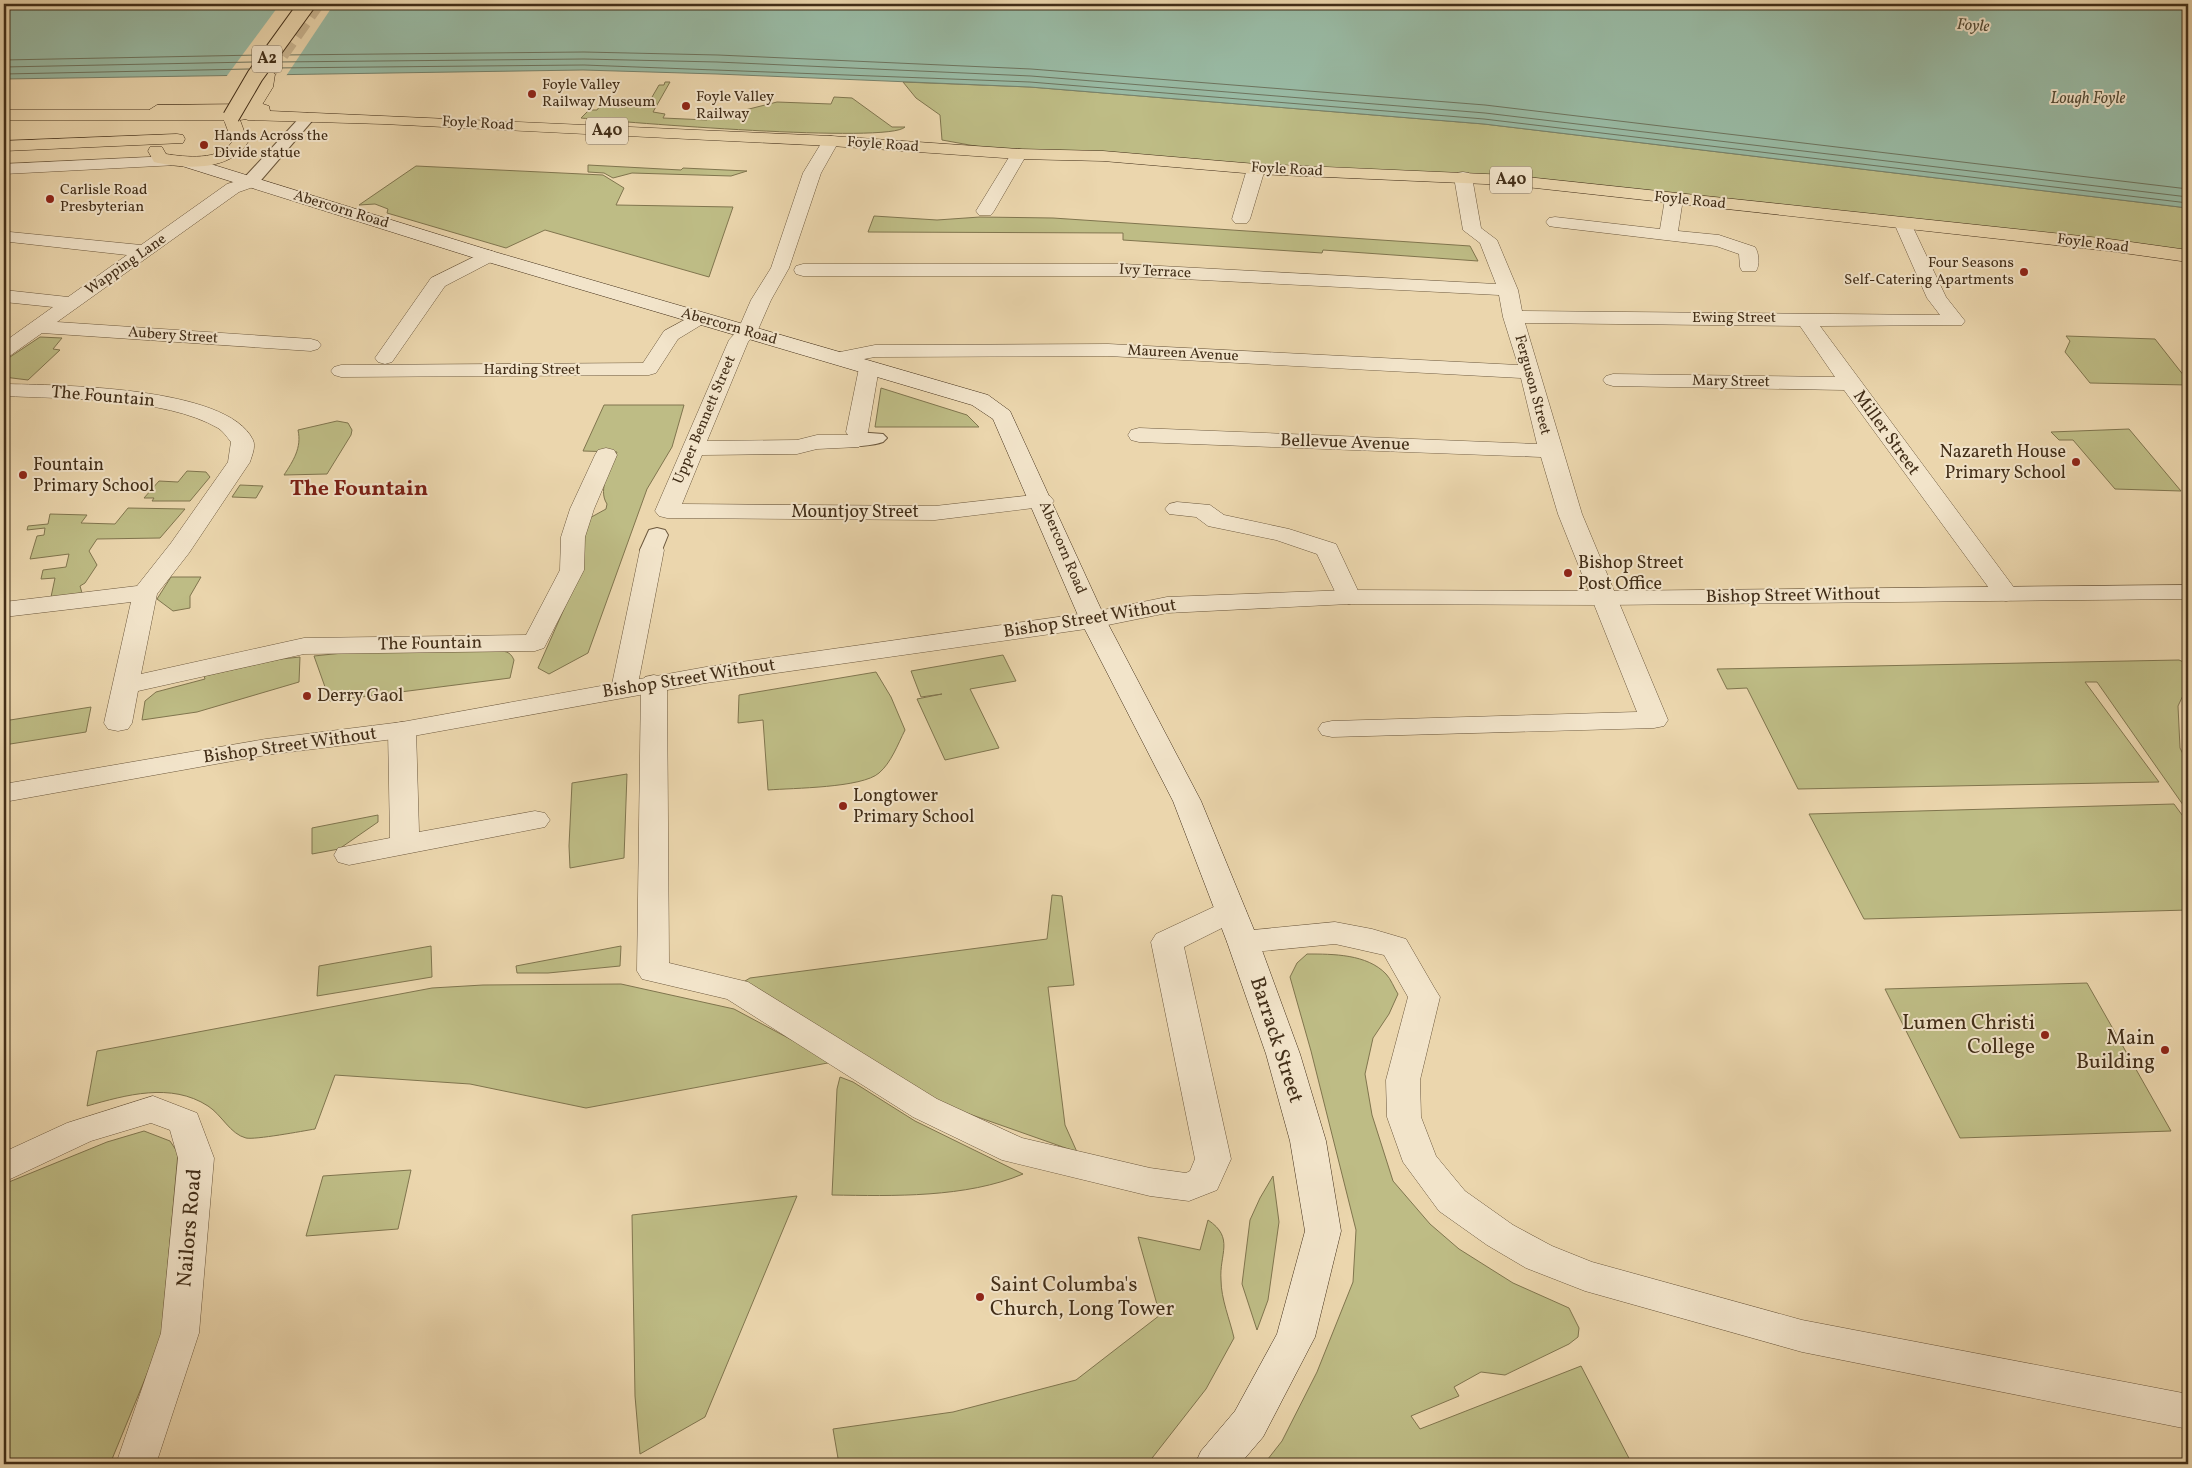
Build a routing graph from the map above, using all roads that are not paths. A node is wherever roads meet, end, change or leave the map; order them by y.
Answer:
1 (307, 4) edge
2 (239, 94) junction
3 (254, 107) junction
4 (157, 110) junction
5 (90, 114) junction
6 (4, 115) edge
7 (228, 115) junction
8 (306, 118) junction
9 (382, 119) junction
10 (219, 134) dead end
11 (189, 135) junction
12 (111, 142) junction
13 (831, 142) junction
14 (235, 144) junction
15 (4, 146) edge
16 (156, 152) junction
17 (1019, 154) junction
18 (180, 162) junction
19 (118, 165) junction
20 (4, 169) edge
21 (1256, 169) junction
22 (1463, 177) junction
23 (244, 180) junction
24 (1674, 199) junction
25 (985, 212) dead end
26 (1241, 219) dead end
27 (1555, 222) dead end
28 (1903, 223) junction
29 (1668, 234) junction
30 (10, 237) dead end
31 (144, 251) junction
32 (488, 256) junction
33 (2188, 256) edge
34 (1749, 266) dead end
35 (803, 270) dead end
36 (1508, 290) junction
37 (4, 296) edge
38 (72, 303) junction
39 (1513, 316) junction
40 (699, 318) junction
41 (1805, 318) junction
42 (36, 327) junction
43 (747, 332) junction
44 (311, 345) dead end
45 (4, 351) edge
46 (385, 358) dead end
47 (837, 358) junction
48 (870, 368) junction
49 (340, 371) dead end
50 (1530, 372) junction
51 (1613, 380) dead end
52 (1850, 384) junction
53 (4, 390) edge
54 (1139, 435) dead end
55 (694, 448) junction
56 (1550, 451) junction
57 (606, 455) dead end
58 (1042, 501) junction
59 (1177, 509) dead end
60 (667, 511) joint
61 (654, 543) dead end
62 (2188, 592) edge
63 (145, 593) junction
64 (2006, 594) junction
65 (1349, 597) junction
66 (1603, 598) junction
67 (4, 610) edge
68 (1093, 620) junction
69 (654, 683) junction
70 (125, 686) junction
71 (624, 689) junction
72 (117, 727) dead end
73 (1332, 729) dead end
74 (402, 730) junction
75 (4, 793) edge
76 (535, 820) dead end
77 (405, 844) junction
78 (349, 855) dead end
79 (1237, 926) junction
80 (4, 1168) edge
81 (2188, 1412) edge
82 (136, 1464) edge
83 (1215, 1464) edge

1 - 7 main road, A2, bridge
2 - 3 main road, A2
2 - 4 main road
2 - 7 main road, A2
3 - 7 main road, Foyle Road / A2
3 - 8 main road, Foyle Road / A40
3 - 9 main road, Foyle Road / A40
4 - 5 main road, Foyle Road / A2
4 - 7 main road, Foyle Road
5 - 6 main road, Foyle Road / A2
5 - 7 main road, Foyle Road / A2
7 - 11 main road, A2
7 - 14 main road
8 - 9 main road, Foyle Road / A40
8 - 23 street
9 - 13 main road, Foyle Road / A40
10 - 14 main road
11 - 12 main road, A2
11 - 16 main road, A2
12 - 15 main road, A2
12 - 16 main road, A2
13 - 17 main road, Foyle Road / A40
13 - 43 street, Upper Bennett Street
14 - 18 main road
14 - 23 street
16 - 18 main road, A2
16 - 19 street
17 - 21 main road, Foyle Road / A40
17 - 25 street
18 - 19 street
18 - 23 street, Abercorn Road
19 - 20 street
21 - 22 main road, Foyle Road / A40
21 - 26 street
22 - 24 main road, Foyle Road / A40
22 - 36 street, Ferguson Street
23 - 31 street, Wapping Lane
23 - 32 street, Abercorn Road
24 - 28 main road, Foyle Road / A40
24 - 29 street
27 - 29 street
28 - 33 main road, Foyle Road / A40
28 - 41 street, Ewing Street
29 - 34 street
30 - 31 street
31 - 38 street, Wapping Lane
32 - 40 street, Abercorn Road
32 - 46 street
35 - 36 street, Ivy Terrace
36 - 39 street, Ferguson Street
37 - 38 street
38 - 42 street, Wapping Lane
39 - 41 street, Ewing Street
39 - 50 street, Ferguson Street
40 - 43 street, Abercorn Road
40 - 49 street, Harding Street
41 - 52 street, Miller Street
42 - 44 street, Aubery Street
42 - 45 street, Wapping Lane
43 - 47 street, Abercorn Road
43 - 55 street, Upper Bennett Street
47 - 48 street, Abercorn Road
47 - 50 street, Maureen Avenue
48 - 55 street
48 - 58 street, Abercorn Road
50 - 56 street, Ferguson Street
51 - 52 street, Mary Street
52 - 64 street, Miller Street
53 - 63 street, The Fountain
54 - 56 street, Bellevue Avenue
55 - 60 street, Upper Bennett Street
56 - 66 street, Ferguson Street
57 - 70 street, The Fountain
58 - 60 street, Mountjoy Street
58 - 68 street, Abercorn Road
59 - 65 street
61 - 71 street
62 - 64 street, Bishop Street Without
63 - 67 street
63 - 70 street, The Fountain
64 - 66 street, Bishop Street Without
65 - 66 street, Bishop Street Without
65 - 68 street, Bishop Street Without
66 - 73 street, Ferguson Street
68 - 69 street, Bishop Street Without
68 - 79 street, Barrack Street
69 - 71 street, Bishop Street Without
69 - 79 street
70 - 72 street, The Fountain
71 - 74 street, Bishop Street Without
74 - 75 street, Bishop Street Without
74 - 77 street
76 - 77 street
77 - 78 street
79 - 81 street
79 - 83 street, Barrack Street
80 - 82 street, Nailors Road

